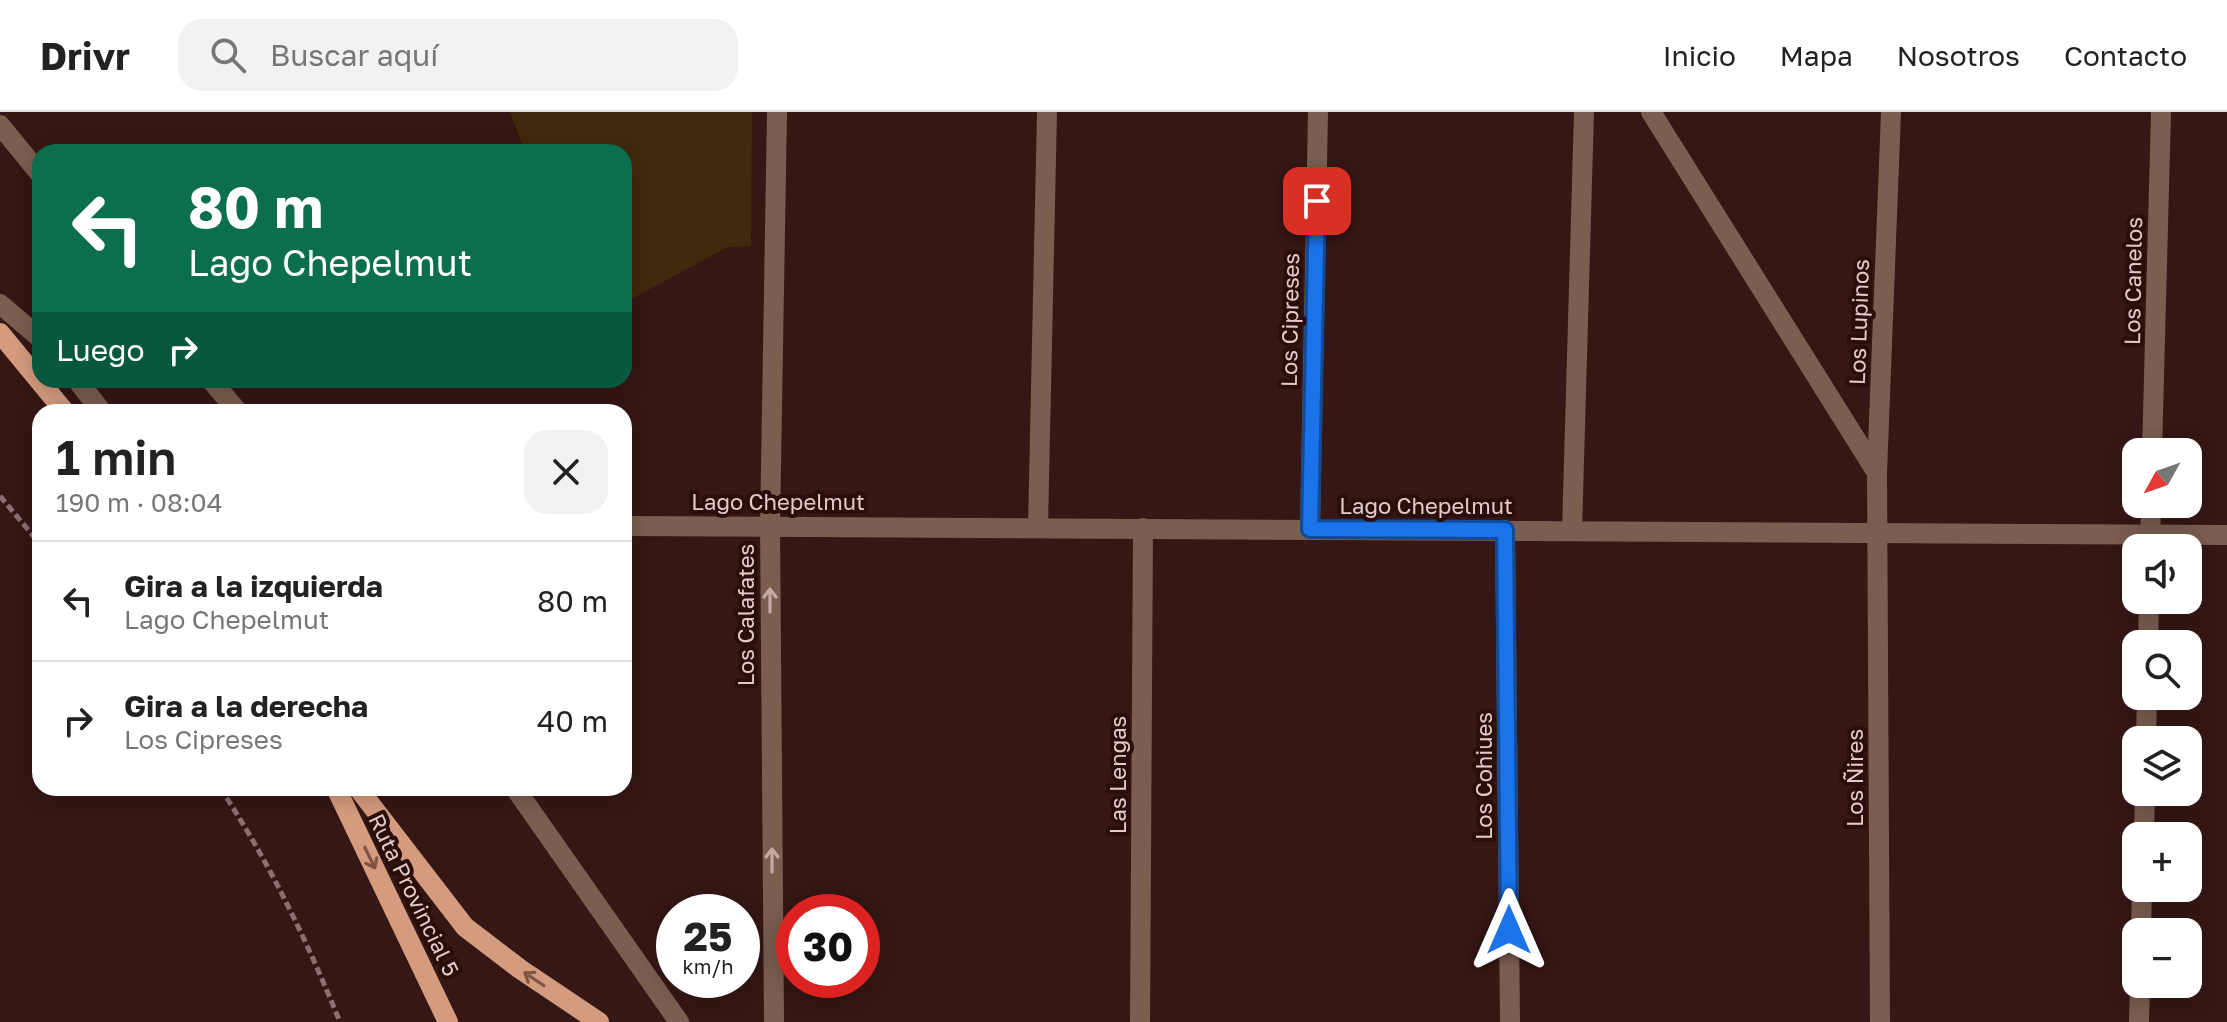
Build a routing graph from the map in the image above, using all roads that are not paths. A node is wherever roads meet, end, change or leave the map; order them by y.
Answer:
1 (777, 112) edge
2 (1047, 112) edge
3 (1318, 112) edge
4 (1584, 112) edge
5 (1651, 112) edge
6 (1891, 112) edge
7 (2161, 112) edge
8 (0, 125) edge
9 (32, 164) edge
10 (0, 304) edge
11 (32, 331) edge
12 (0, 333) edge
13 (32, 372) edge
14 (45, 388) edge
15 (83, 388) edge
16 (218, 388) edge
17 (58, 404) edge
18 (96, 404) edge
19 (231, 404) edge
20 (2152, 438) edge
21 (1877, 473) junction
22 (632, 526) edge
23 (770, 526) junction
24 (1038, 527) junction
25 (1143, 528) junction
26 (1310, 529) junction
27 (1505, 530) junction
28 (1572, 531) junction
29 (1877, 533) junction
30 (2227, 535) edge
31 (2202, 537) edge
32 (2122, 540) edge
33 (340, 796) edge
34 (364, 796) edge
35 (521, 796) edge
36 (2140, 998) edge
37 (448, 1022) edge
38 (599, 1022) edge
39 (679, 1022) edge
40 (774, 1022) edge
41 (1140, 1022) edge
42 (1510, 1022) edge
43 (1880, 1022) edge
44 (2139, 1022) edge

1 - 23 street, Los Calafates
2 - 24 street
3 - 26 street, Los Cipreses
4 - 28 street
5 - 21 street
6 - 21 street, Los Lupinos
7 - 20 street, Los Canelos
8 - 9 street
10 - 11 street
12 - 13 main road
14 - 17 main road
15 - 18 street
16 - 19 street
21 - 29 street, Los Lupinos
22 - 23 street, Lago Chepelmut
23 - 24 street, Lago Chepelmut
40 -> 23 street, Los Calafates
24 - 25 street, Lago Chepelmut
25 - 26 street, Lago Chepelmut
25 - 41 street, Las Lengas
26 - 27 street, Lago Chepelmut
27 - 28 street, Lago Chepelmut
27 - 42 street, Los Cohiues
28 - 29 street, Lago Chepelmut
29 - 32 street, Lago Chepelmut
29 - 43 street, Los Ñires
30 - 31 street, Lago Chepelmut
33 -> 37 main road, Ruta Provincial 5
38 -> 34 main road, Ruta Provincial 5
35 - 39 street
36 - 44 street

